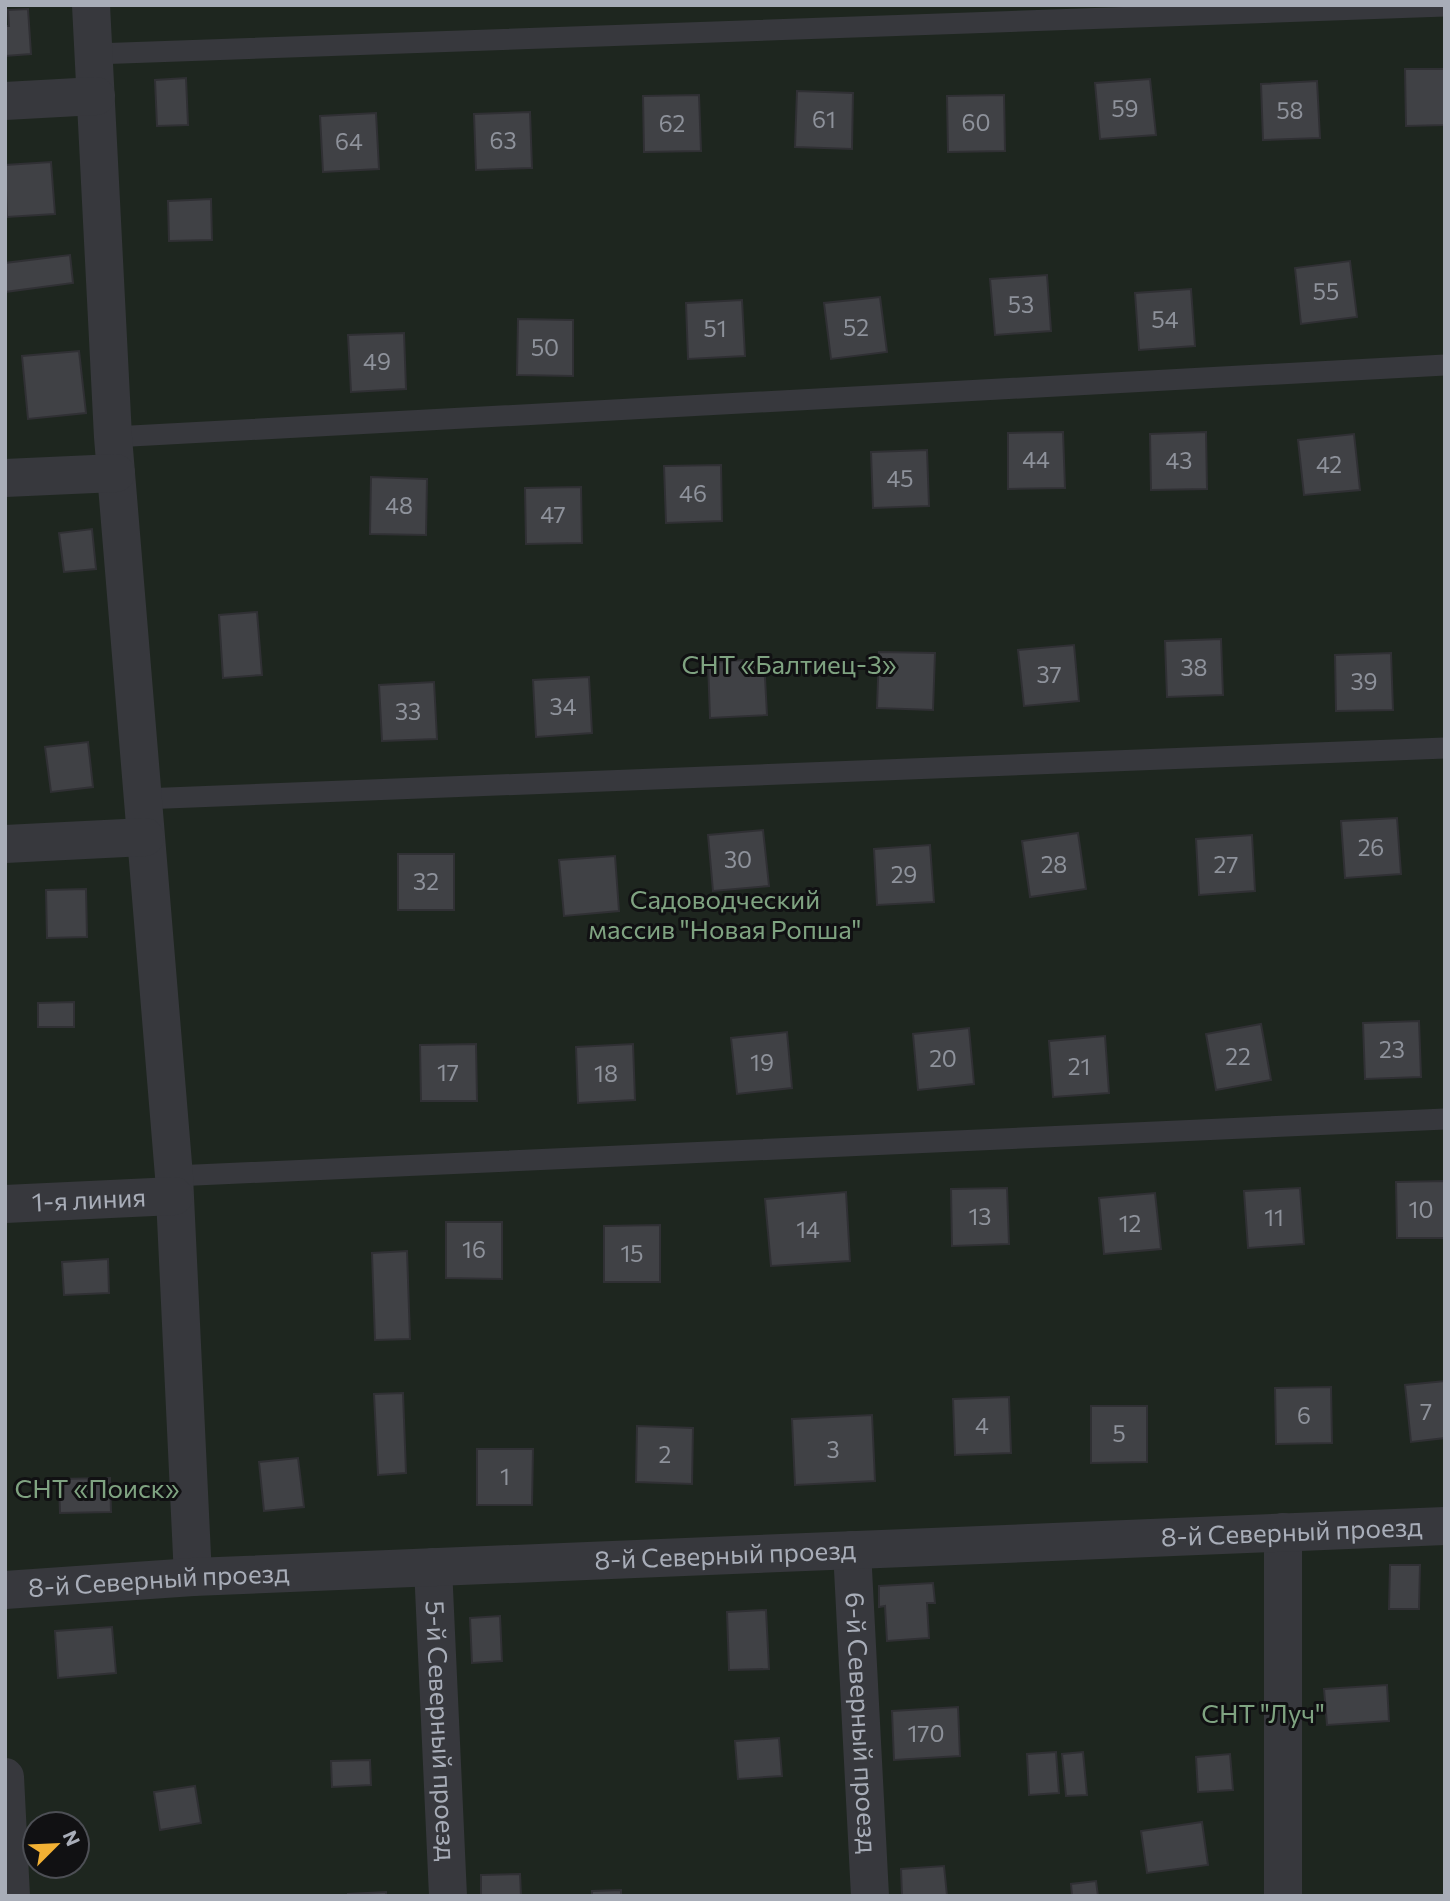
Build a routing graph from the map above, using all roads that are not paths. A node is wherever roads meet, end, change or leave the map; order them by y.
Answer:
1 (91, 5) edge
2 (1445, 6) edge
3 (94, 54) junction
4 (96, 96) junction
5 (5, 101) edge
6 (1445, 365) edge
7 (114, 455) junction
8 (5, 478) edge
9 (1445, 748) edge
10 (142, 799) junction
11 (145, 837) junction
12 (5, 844) edge
13 (1445, 1119) edge
14 (174, 1186) junction
15 (5, 1205) edge
16 (1445, 1526) edge
17 (1283, 1532) junction
18 (852, 1550) junction
19 (433, 1567) junction
20 (193, 1577) junction
21 (5, 1590) edge
22 (5, 1777) edge
23 (11, 1896) edge
24 (448, 1896) edge
25 (870, 1896) edge
26 (1283, 1896) edge

1 - 3 street
2 - 3 lane
3 - 4 street
4 - 5 street
4 - 7 street
6 - 7 lane
7 - 8 street
7 - 10 street
9 - 10 lane
10 - 11 street
11 - 12 street
11 - 14 street
13 - 14 lane
14 - 15 street, 1-я линия
14 - 20 street
16 - 17 street, 8-й Северный проезд
17 - 18 street, 8-й Северный проезд
17 - 26 street
18 - 19 street, 8-й Северный проезд
18 - 25 street, 6-й Северный проезд
19 - 20 street, 8-й Северный проезд
19 - 24 street, 5-й Северный проезд
20 - 21 street, 8-й Северный проезд
22 - 23 street

